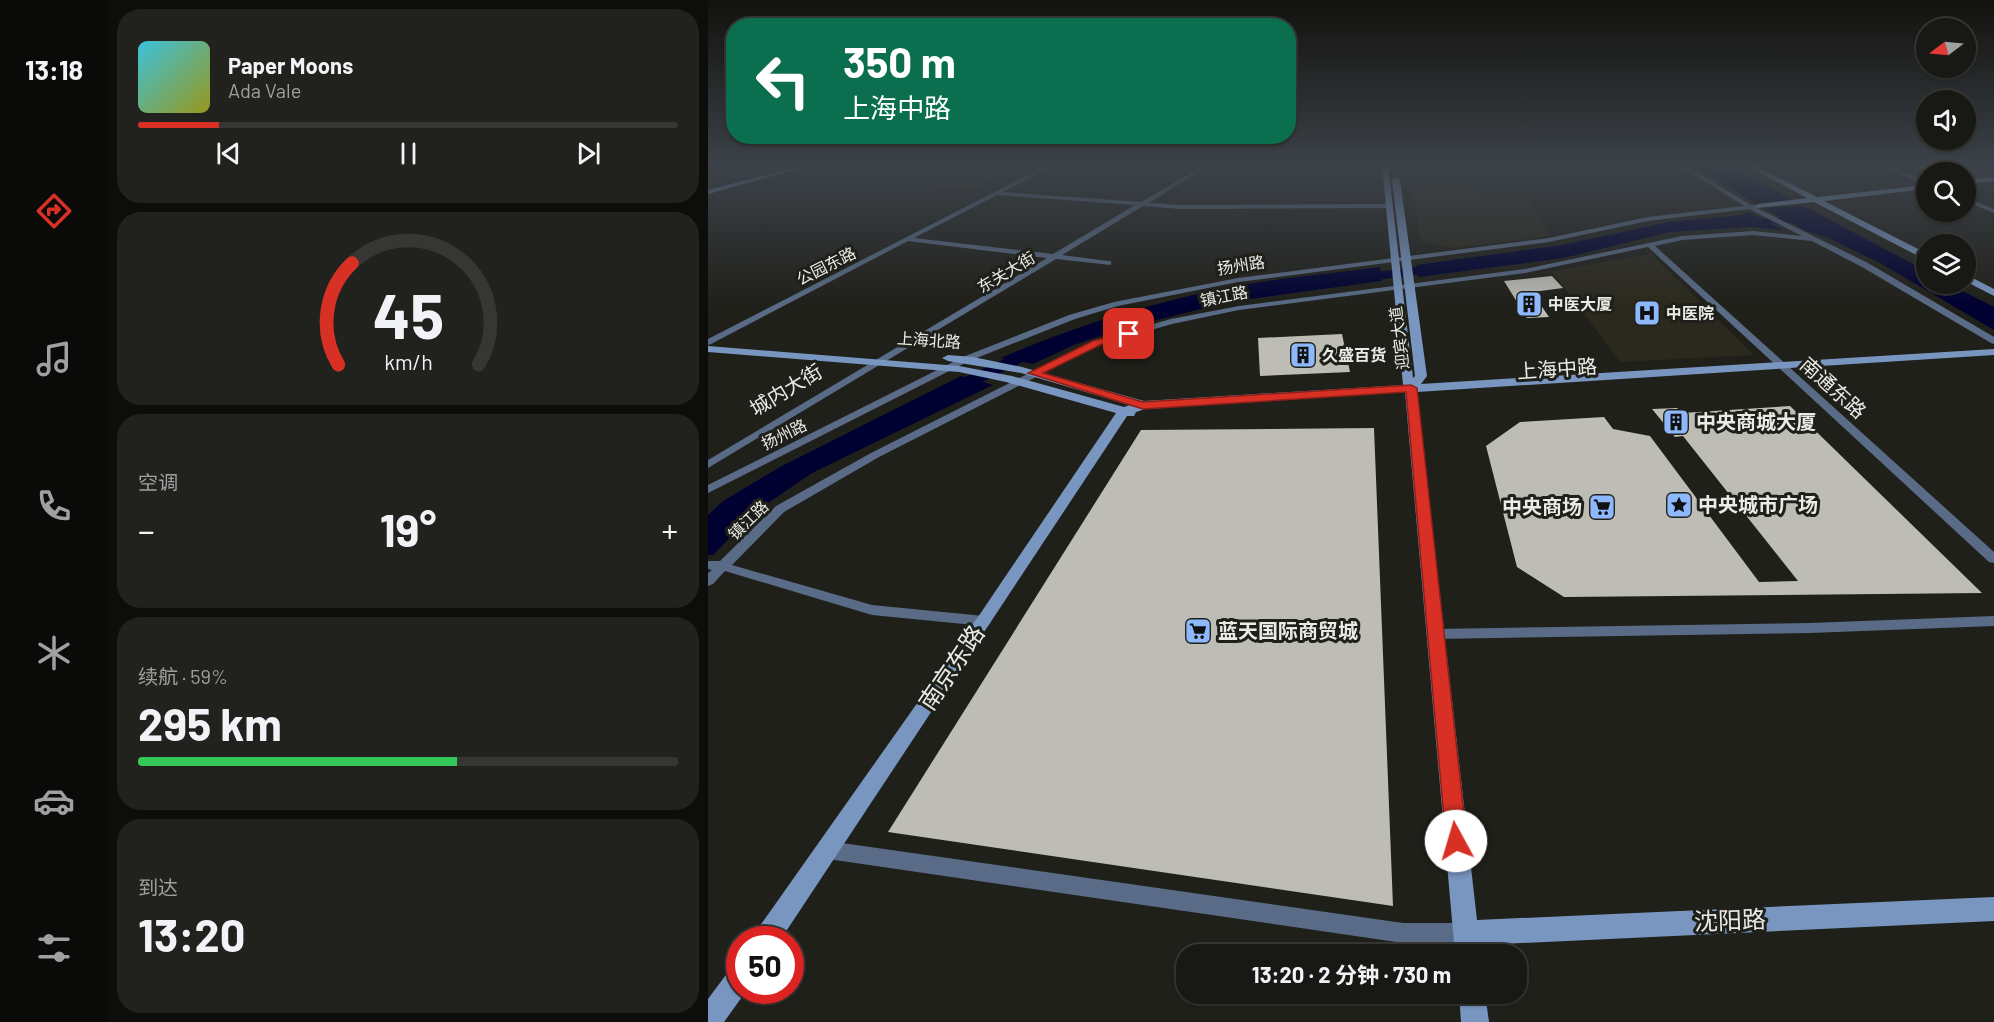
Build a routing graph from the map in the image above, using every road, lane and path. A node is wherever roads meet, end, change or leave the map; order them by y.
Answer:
1 (957, 213) edge
2 (1125, 213) edge
3 (1390, 213) edge
4 (1401, 213) edge
5 (1709, 213) edge
6 (1763, 213) edge
7 (1840, 213) edge
8 (906, 239) junction
9 (1812, 239) junction
10 (1649, 244) junction
11 (1916, 252) edge
12 (1053, 256) junction
13 (1407, 260) junction
14 (1108, 262) dead end
15 (1394, 262) junction
16 (1410, 282) junction
17 (1976, 283) edge
18 (1396, 284) junction
19 (1994, 292) edge
20 (1994, 341) edge
21 (709, 343) edge
22 (1994, 352) edge
23 (880, 358) junction
24 (1994, 360) edge
25 (963, 364) junction
26 (1785, 370) junction
27 (1030, 372) junction
28 (1013, 381) junction
29 (1412, 393) junction
30 (1143, 405) junction
31 (1123, 412) junction
32 (708, 458) edge
33 (708, 465) edge
34 (708, 490) edge
35 (1994, 559) edge
36 (715, 566) edge
37 (708, 581) edge
38 (984, 621) junction
39 (1994, 621) edge
40 (1435, 634) junction
41 (828, 850) junction
42 (1994, 909) edge
43 (775, 926) edge
44 (1467, 943) edge
45 (726, 997) edge
46 (1473, 1004) edge
47 (708, 1022) edge
48 (1475, 1022) edge

1 - 8 street, 公园东路
2 - 12 street, 东关大街
3 - 15 main road, 迎宾大道
4 - 13 main road, 迎宾大道
5 - 13 street, 扬州路
6 - 9 street
7 - 11 main road
8 - 12 street
8 - 21 street, 公园东路
9 - 10 street, 镇江路
9 - 20 street
10 - 16 street, 镇江路
10 - 26 street, 南通东路
12 - 14 street
12 - 23 street, 东关大街
13 - 15 street, 扬州路
13 - 16 main road, 迎宾大道
15 - 18 main road, 迎宾大道
15 - 25 street, 扬州路
16 - 18 street, 镇江路
16 - 29 main road, 迎宾大道
17 - 19 main road
18 - 27 street, 镇江路
18 - 29 main road, 迎宾大道
21 - 23 main road, 上海北路
22 - 26 main road, 上海中路
23 - 25 main road, 上海北路
23 - 25 main road, 上海北路
23 - 32 street, 城内大街
23 - 33 street, 城内大街
24 - 26 main road, 上海中路
25 - 27 main road, 上海北路
25 - 28 main road, 上海北路
25 - 34 street, 扬州路
26 - 29 main road, 上海中路
26 - 35 street, 南通东路
27 - 28 street, 镇江路
27 - 30 main road, 上海北路
28 - 31 main road, 上海北路
28 - 36 street, 镇江路
29 - 30 main road, 上海中路
29 - 31 main road, 上海中路
29 - 40 main road
30 - 31 main road
31 - 38 main road, 南京东路
36 - 37 street, 镇江路
36 - 38 street
38 - 41 main road, 南京东路
39 - 40 street
40 - 44 main road
41 - 43 main road, 南京东路
41 - 44 street
42 - 44 main road, 沈阳路
45 - 47 main road
46 - 48 main road

